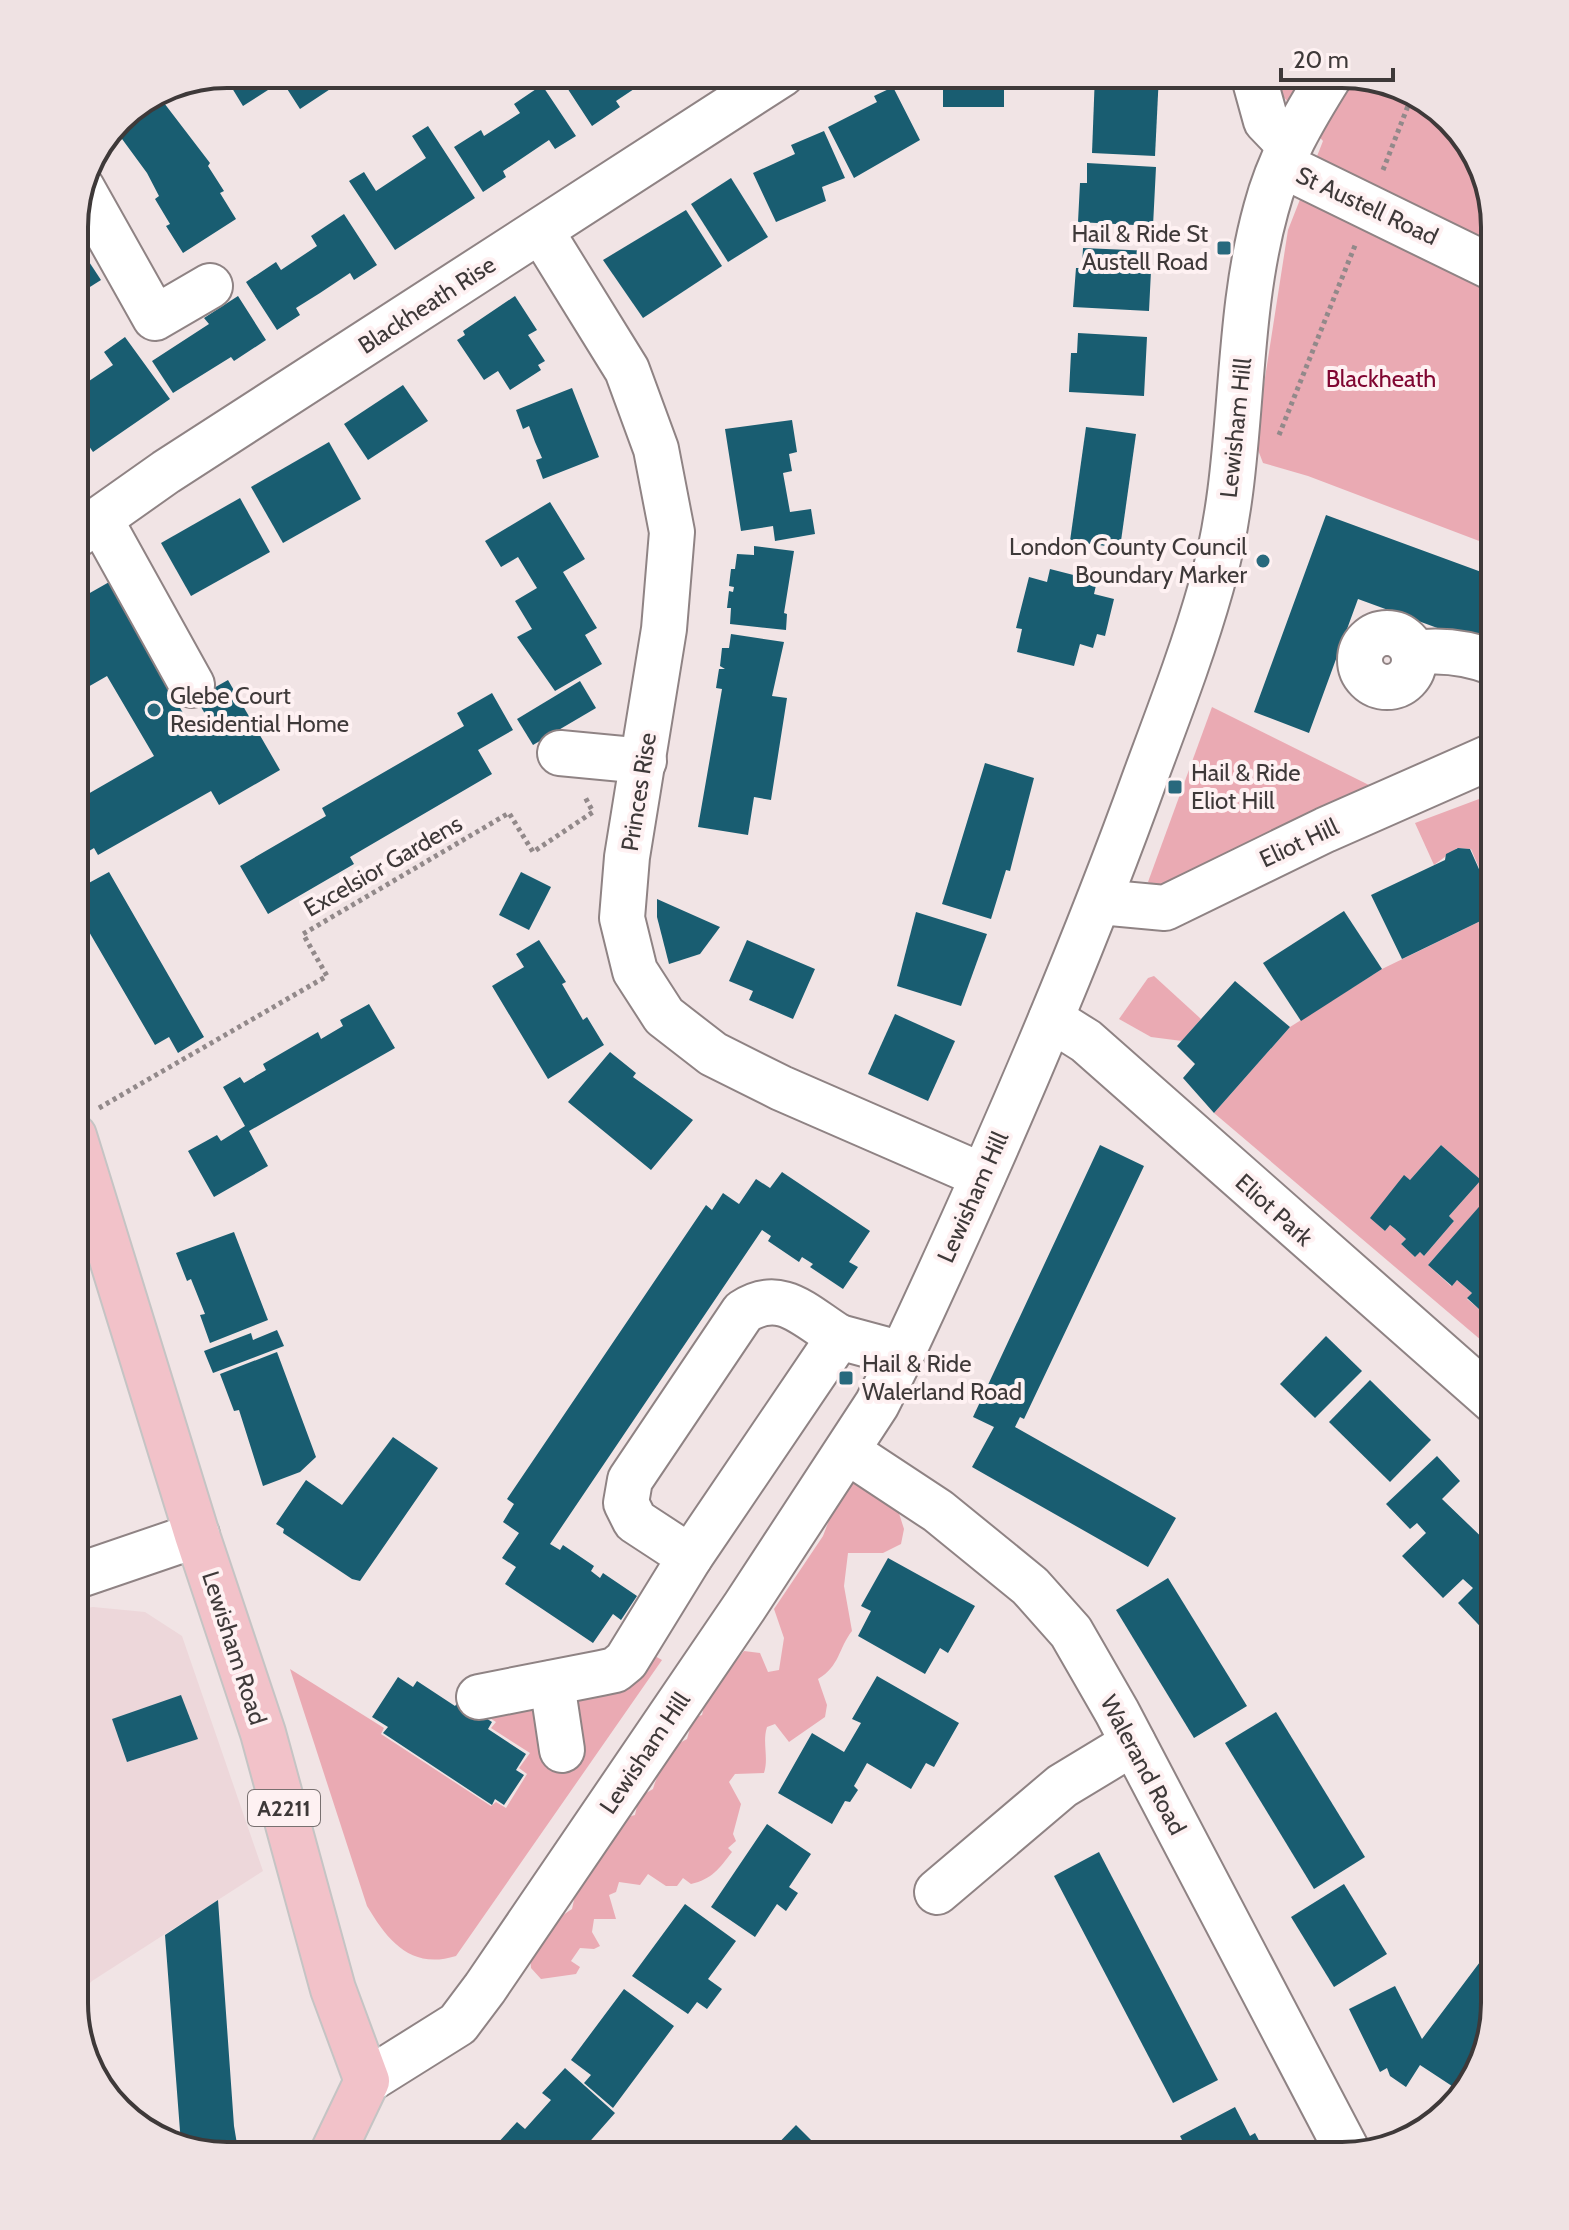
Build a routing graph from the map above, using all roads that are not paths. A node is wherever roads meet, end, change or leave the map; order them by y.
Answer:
1 (761, 88) edge
2 (1257, 88) edge
3 (1323, 88) edge
4 (1285, 155) junction
5 (91, 203) edge
6 (541, 231) junction
7 (1481, 262) edge
8 (210, 286) dead end
9 (88, 529) edge
10 (1414, 653) dead end
11 (1481, 657) edge
12 (192, 685) dead end
13 (560, 753) road end
14 (644, 761) junction
15 (1481, 761) edge
16 (1100, 902) junction
17 (1051, 1019) junction
18 (88, 1129) edge
19 (983, 1176) junction
20 (839, 1337) junction
21 (902, 1354) junction
22 (1481, 1390) edge
23 (847, 1451) junction
24 (197, 1535) junction
25 (690, 1557) junction
26 (88, 1572) edge
27 (552, 1683) junction
28 (479, 1697) dead end
29 (1133, 1743) junction
30 (562, 1750) dead end
31 (937, 1892) dead end
32 (367, 2081) junction
33 (338, 2142) edge
34 (1343, 2142) edge

1 - 6 street, Blackheath Rise
2 - 4 street
3 - 4 street, Lewisham Hill
4 - 7 street, St Austell Road
4 - 16 street, Lewisham Hill
5 - 8 street
6 - 9 street, Blackheath Rise
6 - 14 street, Princes Rise
9 - 12 street
10 - 11 street
13 - 14 street
14 - 19 street, Princes Rise
15 - 16 street, Eliot Hill
16 - 17 street, Lewisham Hill
17 - 19 street, Lewisham Hill
17 - 22 street, Eliot Park
18 - 24 main road, Lewisham Road / A2211
19 - 21 street, Lewisham Hill
20 - 21 street
20 - 25 street
20 - 25 street
21 - 23 street, Lewisham Hill
23 - 29 street, Walerand Road
23 - 32 street, Lewisham Hill
24 - 26 street
24 - 32 main road, Lewisham Road / A2211
25 - 27 street
27 - 28 street
27 - 30 street
29 - 31 street
29 - 34 street, Walerand Road
32 - 33 main road

